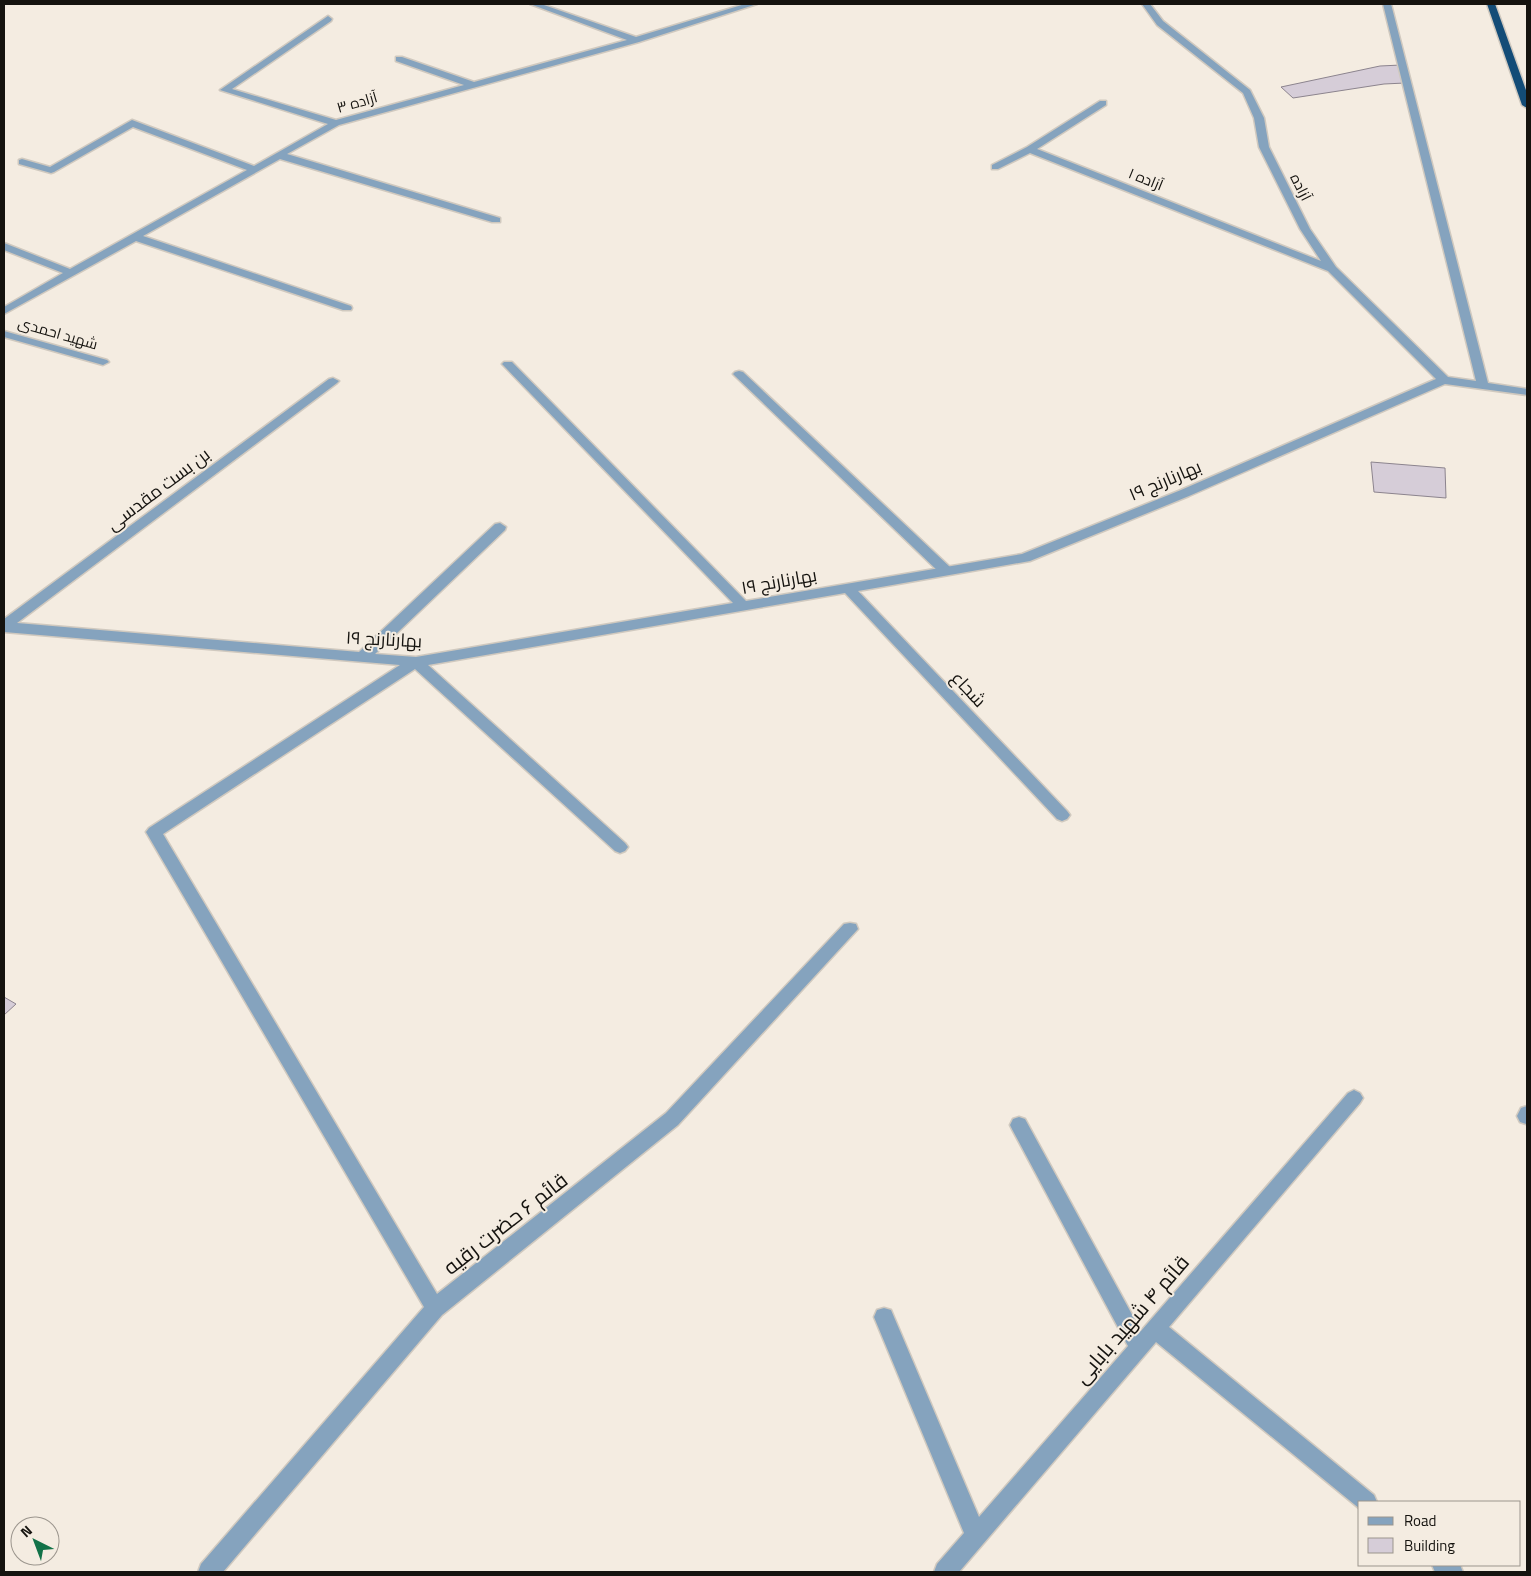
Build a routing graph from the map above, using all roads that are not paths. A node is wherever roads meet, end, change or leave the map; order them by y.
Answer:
1 (534, 4) edge
2 (753, 4) edge
3 (1146, 4) edge
4 (1387, 4) edge
5 (1491, 4) edge
6 (328, 19) dead end
7 (636, 40) junction
8 (399, 59) dead end
9 (473, 85) junction
10 (1103, 102) dead end
11 (1527, 105) edge
12 (336, 123) junction
13 (1030, 149) junction
14 (279, 155) junction
15 (22, 162) dead end
16 (994, 167) dead end
17 (254, 169) junction
18 (496, 220) dead end
19 (136, 237) junction
20 (4, 246) edge
21 (1332, 269) junction
22 (71, 273) junction
23 (346, 308) dead end
24 (4, 311) edge
25 (4, 334) edge
26 (103, 362) dead end
27 (508, 364) dead end
28 (739, 374) dead end
29 (1444, 380) junction
30 (333, 381) dead end
31 (1483, 386) junction
32 (1527, 392) edge
33 (500, 527) dead end
34 (946, 571) junction
35 (848, 588) junction
36 (743, 606) junction
37 (4, 626) edge
38 (363, 657) junction
39 (416, 662) junction
40 (1062, 815) dead end
41 (620, 847) dead end
42 (850, 929) dead end
43 (1354, 1098) dead end
44 (1019, 1125) dead end
45 (435, 1308) junction
46 (884, 1317) dead end
47 (1155, 1328) junction
48 (1139, 1347) junction
49 (1366, 1501) edge
50 (976, 1536) junction
51 (209, 1572) edge
52 (945, 1572) edge

1 - 7 street
2 - 7 street, آزاده ۳
3 - 21 street, آزاده
4 - 31 street
5 - 11 highway
6 - 12 street
7 - 9 street, آزاده ۳
8 - 9 street
9 - 12 street, آزاده ۳
10 - 13 street
12 - 14 street, آزاده ۳
13 - 16 street
13 - 21 street, آزاده ۱
14 - 17 street, آزاده ۳
14 - 18 street
15 - 17 street
17 - 19 street, آزاده ۳
19 - 22 street, آزاده ۳
19 - 23 street
20 - 22 street
21 - 29 street, آزاده
22 - 24 street, آزاده ۳
25 - 26 street, شهید احمدی
27 - 36 street
28 - 34 street
29 - 31 street
29 - 34 street, بهارنارنج ۱۹
30 - 37 street, بن بست مقدسی
31 - 32 street
33 - 38 street
34 - 35 street, بهارنارنج ۱۹
35 - 36 street, بهارنارنج ۱۹
35 - 40 street, شجاع
36 - 39 street, بهارنارنج ۱۹
37 - 38 street, بهارنارنج ۱۹
38 - 39 street, بهارنارنج ۱۹
39 - 41 street
39 - 45 street
42 - 45 street, قائم ۶ حضرت رقیه
43 - 47 street, قائم ۴ شهید بابایی
44 - 48 street
45 - 51 street, قائم ۶ حضرت رقیه
46 - 50 street
47 - 48 street, قائم ۴ شهید بابایی
47 - 49 street
48 - 50 street, قائم ۴ شهید بابایی
50 - 52 street, قائم ۴ شهید بابایی

